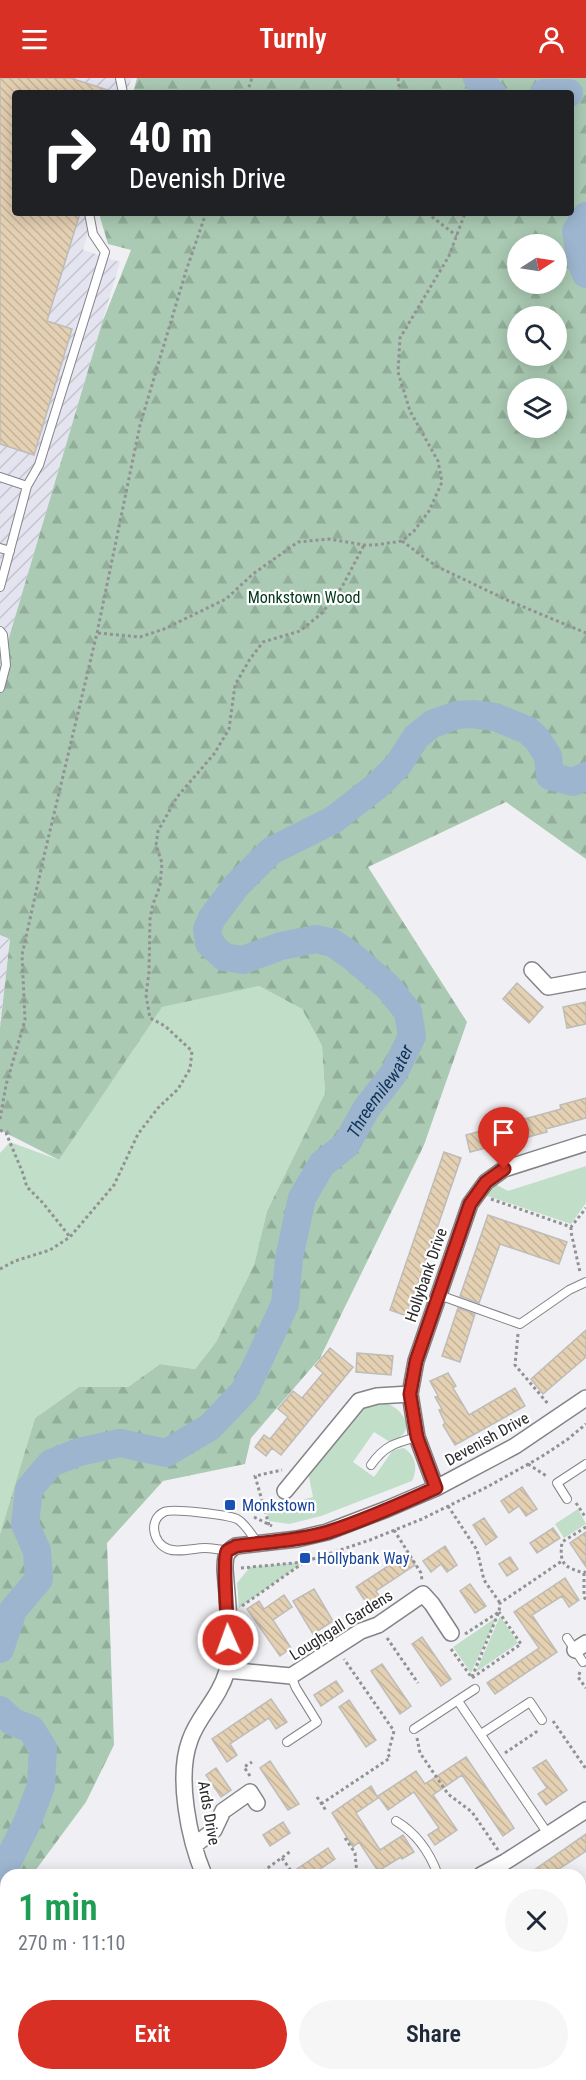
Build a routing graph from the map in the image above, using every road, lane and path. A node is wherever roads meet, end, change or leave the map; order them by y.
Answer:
1 (90, 216) edge
2 (205, 216) edge
3 (431, 216) edge
4 (464, 216) edge
5 (457, 236) junction
6 (0, 477) edge
7 (27, 486) junction
8 (402, 541) junction
9 (364, 545) junction
10 (0, 548) edge
11 (10, 551) junction
12 (0, 587) edge
13 (0, 631) edge
14 (97, 633) junction
15 (586, 633) edge
16 (0, 688) edge
17 (532, 970) dead end
18 (586, 980) edge
19 (0, 1119) edge
20 (0, 1130) edge
21 (586, 1143) edge
22 (477, 1194) junction
23 (586, 1208) edge
24 (571, 1227) junction
25 (70, 1237) junction
26 (0, 1269) edge
27 (584, 1282) edge
28 (439, 1295) junction
29 (520, 1323) junction
30 (410, 1394) junction
31 (584, 1405) edge
32 (560, 1418) junction
33 (417, 1437) junction
34 (528, 1464) dead end
35 (586, 1464) edge
36 (371, 1465) dead end
37 (287, 1469) dead end
38 (557, 1483) junction
39 (436, 1488) junction
40 (285, 1491) dead end
41 (567, 1499) dead end
42 (448, 1506) dead end
43 (237, 1519) junction
44 (269, 1525) junction
45 (275, 1526) dead end
46 (586, 1527) edge
47 (394, 1530) dead end
48 (258, 1544) junction
49 (228, 1550) junction
50 (562, 1561) junction
51 (304, 1562) dead end
52 (585, 1572) edge
53 (423, 1594) junction
54 (586, 1600) edge
55 (500, 1603) junction
56 (499, 1612) junction
57 (228, 1617) junction
58 (378, 1624) junction
59 (451, 1633) junction
60 (336, 1648) junction
61 (578, 1648) edge
62 (227, 1670) junction
63 (291, 1676) junction
64 (472, 1678) junction
65 (418, 1683) dead end
66 (586, 1688) edge
67 (475, 1689) dead end
68 (458, 1701) junction
69 (542, 1720) junction
70 (414, 1729) joint
71 (480, 1734) junction
72 (287, 1742) dead end
73 (497, 1759) junction
74 (586, 1769) edge
75 (317, 1797) dead end
76 (257, 1803) dead end
77 (321, 1804) junction
78 (586, 1810) edge
79 (327, 1812) dead end
80 (396, 1821) dead end
81 (548, 1834) junction
82 (345, 1838) dead end
83 (195, 1845) junction
84 (291, 1851) dead end
85 (282, 1857) junction
86 (506, 1862) junction
87 (202, 1869) edge
88 (266, 1869) edge
89 (290, 1869) edge
90 (356, 1869) edge
91 (436, 1869) edge
92 (493, 1869) edge

1 - 7 lane
2 - 14 path
3 - 5 path
4 - 5 path
5 - 8 path
6 - 7 lane
7 - 11 lane
8 - 9 path
8 - 15 path
9 - 14 path
9 - 25 path
10 - 11 lane
11 - 12 lane
13 - 16 lane
14 - 19 path
17 - 18 street
20 - 25 path
21 - 22 street, Hollybank Drive
22 - 24 path
22 - 28 street, Hollybank Drive
23 - 24 path
24 - 27 path
25 - 26 path
27 - 29 lane
28 - 29 lane
28 - 30 street, Hollybank Drive
29 - 32 path
30 - 33 street, Hollybank Drive
30 - 40 street
31 - 32 street, Devenish Drive
32 - 39 street, Devenish Drive
33 - 36 lane
33 - 39 street, Hollybank Drive
34 - 38 path
35 - 38 lane
37 - 44 path
38 - 41 lane
39 - 48 street, Devenish Drive
42 - 55 path
43 - 44 path
43 - 48 lane
43 - 49 lane
44 - 45 path
46 - 50 path
47 - 53 path
48 - 49 street, Devenish Drive
49 - 57 street, Ards Drive
50 - 52 path
50 - 55 path
51 - 57 path
52 - 54 path
53 - 58 street, Loughgall Gardens
53 - 59 street
55 - 56 path
56 - 59 path
56 - 64 path
56 - 64 path
57 - 62 street, Ards Drive
58 - 60 street, Loughgall Gardens
58 - 65 path
59 - 64 path
60 - 63 street, Loughgall Gardens
60 - 77 path
61 - 66 path
62 - 63 street, Loughgall Gardens
62 - 83 street, Ards Drive
63 - 72 lane
67 - 68 lane
68 - 70 lane
68 - 71 lane
69 - 71 lane
69 - 73 path
69 - 74 path
70 - 86 path
71 - 73 lane
73 - 81 lane
75 - 77 path
76 - 83 street
77 - 79 path
78 - 81 street
80 - 91 lane
81 - 86 street
82 - 90 path
83 - 87 street, Ards Drive
84 - 85 path
85 - 88 path
85 - 89 path
86 - 92 street

